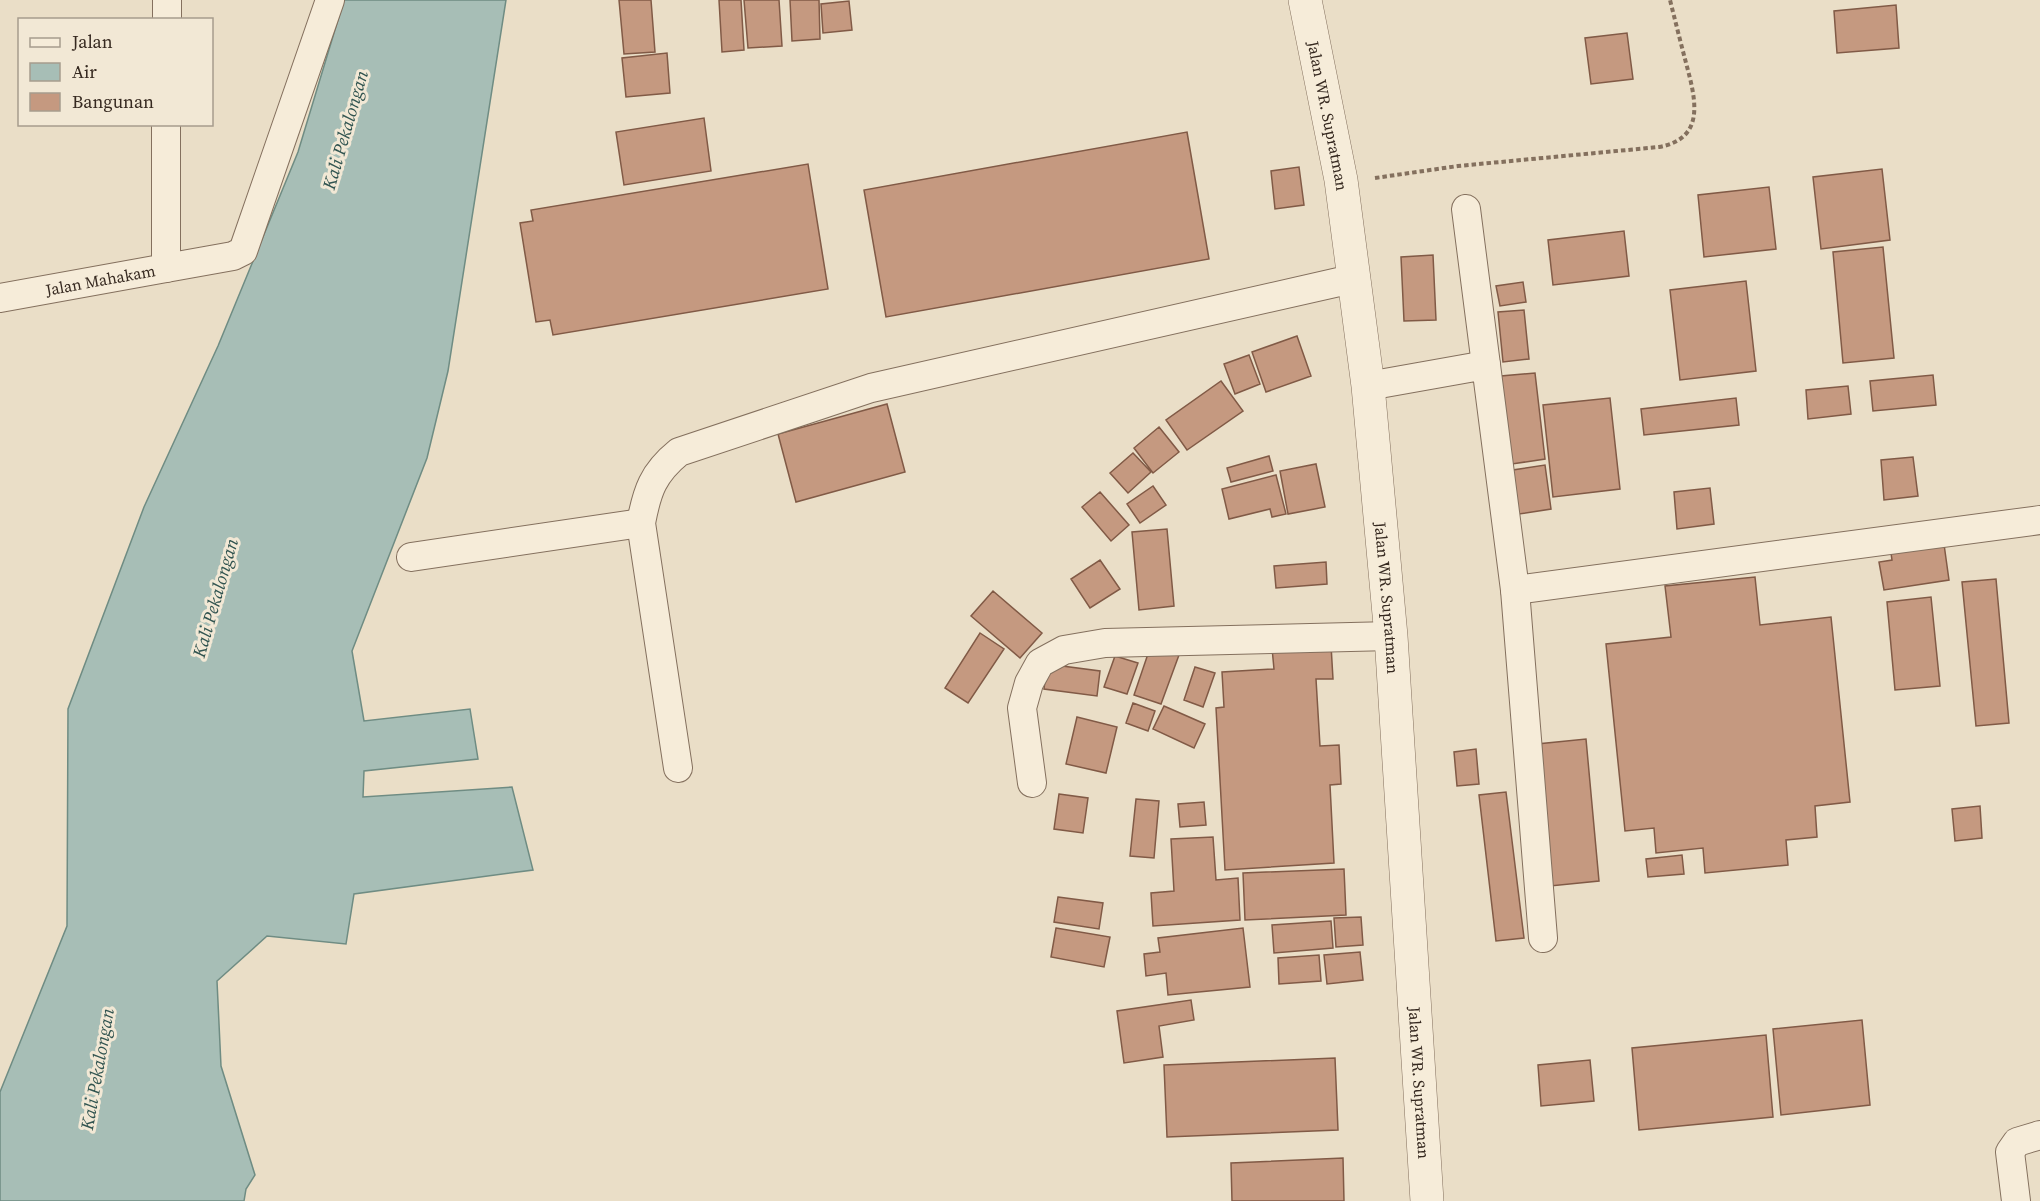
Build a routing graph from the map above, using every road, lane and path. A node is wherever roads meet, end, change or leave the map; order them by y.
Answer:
1 (167, 0) edge
2 (330, 0) edge
3 (1305, 0) edge
4 (1670, 0) edge
5 (167, 18) edge
6 (166, 126) edge
7 (1341, 180) junction
8 (1466, 208) dead end
9 (166, 268) junction
10 (1352, 279) junction
11 (0, 298) edge
12 (1486, 365) junction
13 (1368, 386) junction
14 (2040, 520) edge
15 (641, 523) junction
16 (411, 557) dead end
17 (1515, 590) junction
18 (1391, 636) junction
19 (678, 768) dead end
20 (1032, 783) dead end
21 (1544, 938) dead end
22 (2040, 1135) edge
23 (1427, 1201) edge
24 (2016, 1201) edge

1 - 5 street
2 - 9 street
3 - 7 street, Jalan WR. Supratman
4 - 7 path
6 - 9 street, Jalan Mahakam
7 - 10 street, Jalan WR. Supratman
8 - 12 street
9 - 11 street, Jalan Mahakam
10 - 13 street, Jalan WR. Supratman
10 - 15 street
12 - 13 street
12 - 17 street
13 - 18 street, Jalan WR. Supratman
14 - 17 street
15 - 16 street
15 - 19 street
17 - 21 street
18 - 20 street
18 - 23 street, Jalan WR. Supratman
22 - 24 street

